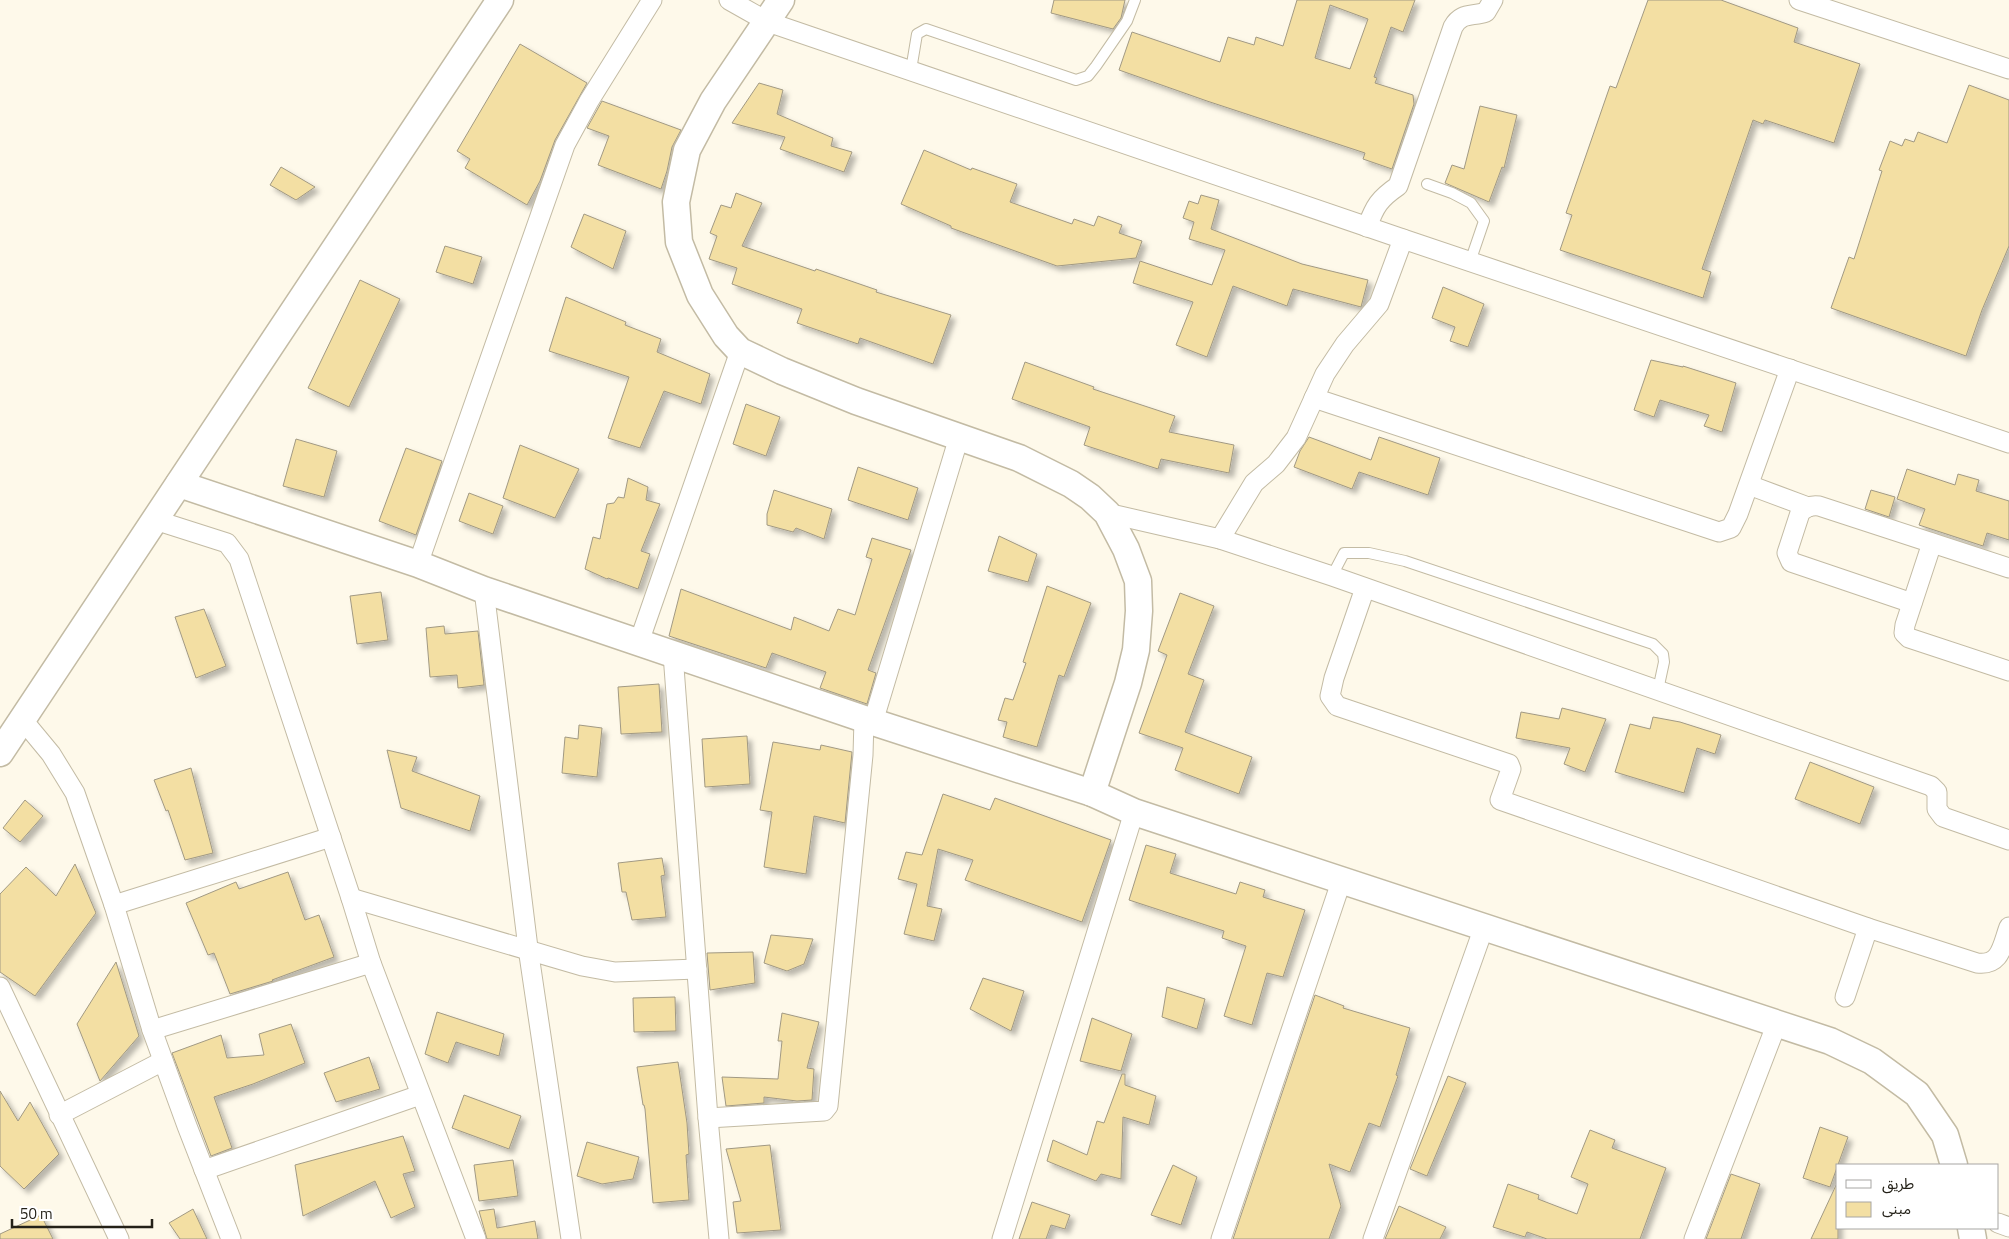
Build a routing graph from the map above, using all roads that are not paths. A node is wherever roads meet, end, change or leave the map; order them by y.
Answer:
1 (500, 0) edge
2 (652, 0) edge
3 (729, 0) edge
4 (1135, 0) edge
5 (1493, 0) edge
6 (1799, 0) edge
7 (775, 11) edge
8 (2009, 69) edge
9 (911, 70) junction
10 (1427, 184) dead end
11 (1367, 227) junction
12 (1402, 239) junction
13 (1470, 262) junction
14 (740, 351) junction
15 (1790, 369) junction
16 (1314, 398) junction
17 (959, 437) junction
18 (2009, 443) edge
19 (179, 484) junction
20 (1749, 485) junction
21 (1808, 506) junction
22 (1107, 513) junction
23 (155, 520) junction
24 (1220, 539) junction
25 (1932, 543) junction
26 (418, 564) junction
27 (2009, 568) edge
28 (1332, 576) junction
29 (1365, 588) junction
30 (484, 590) junction
31 (1912, 603) junction
32 (640, 642) junction
33 (674, 654) junction
34 (2008, 667) edge
35 (1658, 690) junction
36 (22, 720) junction
37 (869, 721) junction
38 (0, 753) edge
39 (1092, 792) junction
40 (1134, 812) junction
41 (331, 837) junction
42 (2009, 840) edge
43 (1342, 880) junction
44 (352, 898) junction
45 (114, 905) junction
46 (1484, 926) junction
47 (2009, 927) edge
48 (1868, 928) junction
49 (528, 948) junction
50 (371, 963) junction
51 (697, 969) junction
52 (0, 987) edge
53 (1845, 997) dead end
54 (1776, 1023) junction
55 (152, 1030) junction
56 (163, 1061) junction
57 (420, 1095) junction
58 (59, 1115) junction
59 (708, 1118) junction
60 (1954, 1164) edge
61 (204, 1170) junction
62 (119, 1239) edge
63 (231, 1239) edge
64 (476, 1239) edge
65 (571, 1239) edge
66 (719, 1239) edge
67 (1002, 1239) edge
68 (1221, 1239) edge
69 (1373, 1239) edge
70 (1694, 1239) edge

1 - 19 street
2 - 26 street
3 - 7 street
4 - 9 lane
5 - 11 street
6 - 8 street
7 - 9 street
7 - 14 street
9 - 11 street
10 - 13 lane
11 - 12 street
12 - 13 street
12 - 16 street
13 - 15 street
14 - 17 street
14 - 32 street
15 - 18 street
15 - 20 street
16 - 20 street
16 - 24 street
17 - 22 street
17 - 37 street
19 - 23 street
19 - 26 street
20 - 21 street
21 - 25 street
21 - 31 street
22 - 24 street
22 - 39 street
23 - 36 street
23 - 41 street
24 - 28 street
25 - 27 street
25 - 31 street
26 - 30 street
28 - 29 street
28 - 35 lane
29 - 35 street
29 - 48 street
30 - 32 street
30 - 49 street
31 - 34 street
32 - 33 street
33 - 37 street
33 - 51 street
35 - 42 street
36 - 38 street
36 - 45 street
37 - 39 street
37 - 59 street
39 - 40 street
40 - 43 street
40 - 67 street
41 - 44 street
41 - 45 street
43 - 46 street
43 - 68 street
44 - 49 street
44 - 50 street
45 - 55 street
46 - 54 street
46 - 69 street
47 - 48 street
48 - 53 street
49 - 51 street
49 - 65 street
50 - 55 street
50 - 57 street
51 - 59 street
52 - 58 street
54 - 60 street
54 - 70 street
55 - 56 street
56 - 58 street
56 - 61 street
57 - 61 street
57 - 64 street
58 - 62 street
59 - 66 street
61 - 63 street

